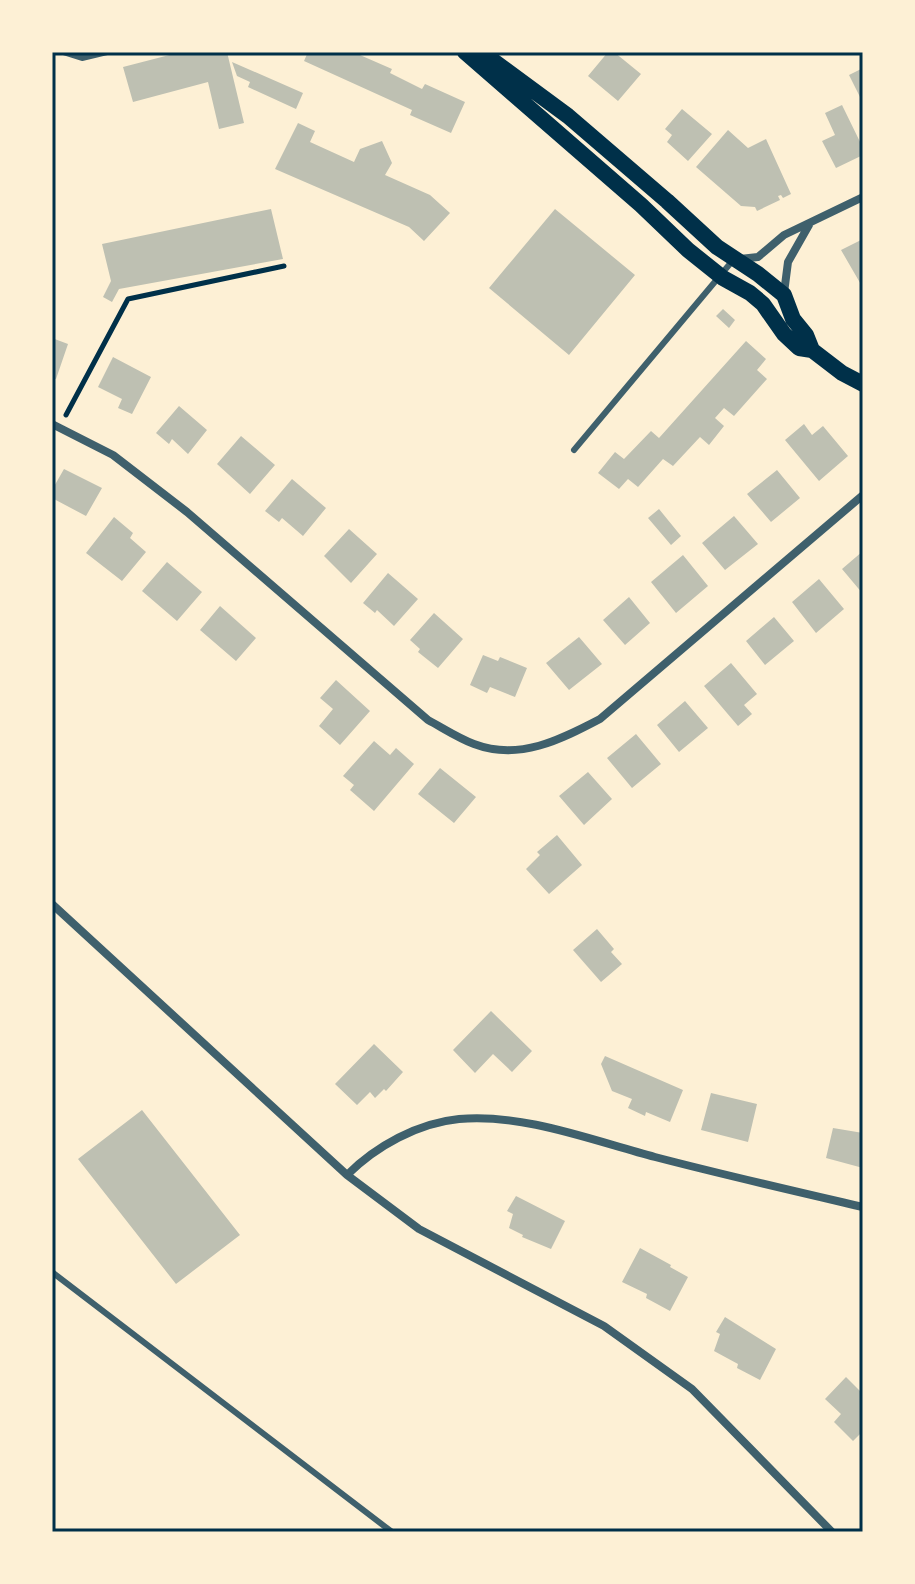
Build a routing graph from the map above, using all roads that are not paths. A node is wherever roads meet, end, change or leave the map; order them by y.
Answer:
1 (63, 52) edge
2 (107, 52) edge
3 (465, 52) edge
4 (486, 52) edge
5 (568, 116) junction
6 (554, 132) junction
7 (656, 191) junction
8 (863, 197) edge
9 (643, 207) junction
10 (809, 224) junction
11 (734, 259) junction
12 (720, 276) junction
13 (784, 295) junction
14 (812, 350) junction
15 (863, 384) edge
16 (56, 425) edge
17 (574, 450) dead end
18 (863, 495) edge
19 (52, 904) edge
20 (347, 1175) junction
21 (863, 1207) edge
22 (52, 1272) edge
23 (392, 1532) edge
24 (832, 1532) edge

1 - 2 lane
3 - 6 main road
4 - 5 main road
5 - 6 street
5 - 7 main road
6 - 9 main road
7 - 9 street
7 - 11 main road
8 - 10 street
9 - 12 main road
10 - 11 street
10 - 13 street
11 - 12 lane
11 - 13 main road
12 - 14 main road
12 - 17 lane
13 - 14 main road
14 - 15 main road
16 - 18 street
19 - 20 street
20 - 21 street
20 - 24 street
22 - 23 lane

